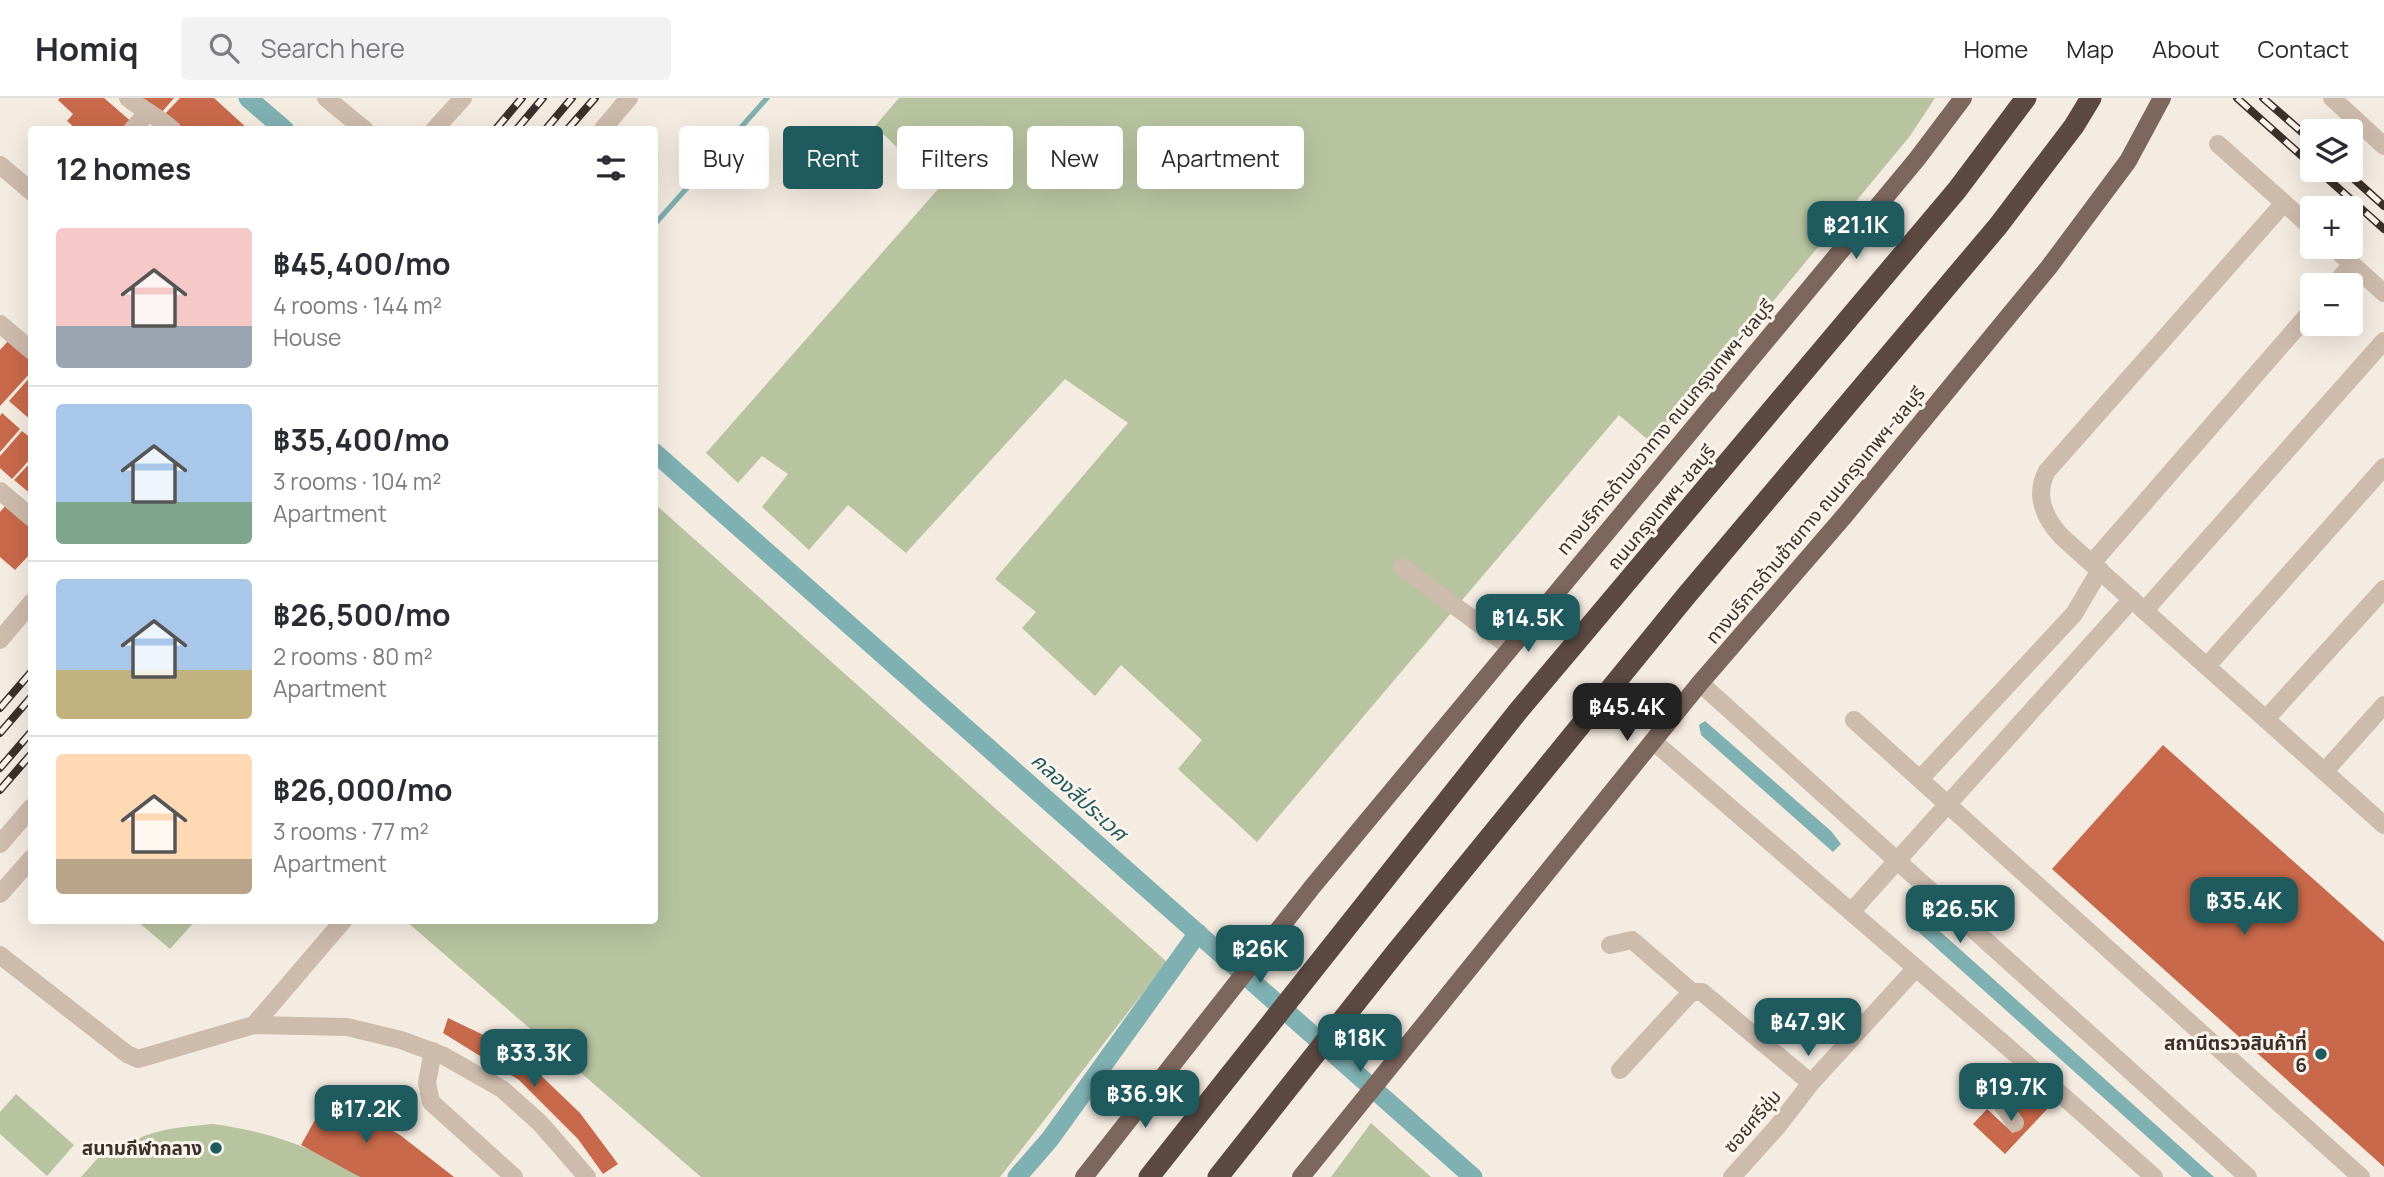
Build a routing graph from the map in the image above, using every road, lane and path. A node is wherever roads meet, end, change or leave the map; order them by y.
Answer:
1 (128, 98) edge
2 (463, 98) edge
3 (629, 98) edge
4 (1962, 98) edge
5 (2026, 98) edge
6 (2091, 98) edge
7 (2162, 98) edge
8 (2332, 98) edge
9 (329, 99) edge
10 (148, 112) junction
11 (136, 126) edge
12 (169, 126) edge
13 (360, 126) edge
14 (438, 126) edge
15 (605, 126) edge
16 (2218, 144) dead end
17 (2384, 146) edge
18 (0, 165) edge
19 (28, 189) edge
20 (2284, 203) junction
21 (2300, 217) edge
22 (2346, 259) edge
23 (2352, 264) junction
24 (2344, 273) edge
25 (2384, 293) edge
26 (0, 324) edge
27 (2300, 324) edge
28 (2384, 341) edge
29 (28, 348) edge
30 (2384, 467) edge
31 (0, 491) edge
32 (28, 515) edge
33 (2096, 566) junction
34 (1402, 567) dead end
35 (2384, 589) edge
36 (2139, 604) junction
37 (28, 607) edge
38 (0, 639) edge
39 (1509, 646) junction
40 (2207, 666) junction
41 (1700, 683) junction
42 (2384, 705) edge
43 (2266, 719) junction
44 (1854, 720) dead end
45 (1653, 741) junction
46 (2325, 771) junction
47 (1920, 779) junction
48 (1948, 805) junction
49 (28, 812) edge
50 (2384, 825) edge
51 (0, 844) edge
52 (28, 862) edge
53 (1897, 862) junction
54 (0, 894) edge
55 (1852, 912) junction
56 (340, 924) edge
57 (1609, 945) dead end
58 (0, 955) edge
59 (1916, 968) junction
60 (1692, 992) junction
61 (254, 1025) junction
62 (433, 1051) junction
63 (2033, 1069) junction
64 (1620, 1070) dead end
65 (1811, 1083) junction
66 (2015, 1123) dead end
67 (1303, 1174) edge
68 (514, 1177) edge
69 (587, 1177) edge
70 (1084, 1177) edge
71 (1149, 1177) edge
72 (1218, 1177) edge
73 (1732, 1177) edge
74 (2154, 1177) edge
75 (2248, 1177) edge
76 (2361, 1177) edge

1 - 10 street
2 - 14 street
3 - 15 street
4 - 39 main road, ทางบริการด้านขวาทาง ถนนกรุงเทพฯ-ชลบุรี
5 - 71 highway, ถนนกรุงเทพฯ-ชลบุรี
6 - 72 highway
7 - 41 main road, ทางบริการด้านซ้ายทาง ถนนกรุงเทพฯ-ชลบุรี
8 - 17 street
9 - 13 street
10 - 11 street
10 - 12 street
16 - 20 street
18 - 19 street
20 - 21 street
20 - 33 street
22 - 23 street
23 - 24 street
23 - 25 street
26 - 29 street
27 - 33 street
28 - 36 street
30 - 40 street
31 - 32 street
33 - 36 street
33 - 47 street
34 - 39 street
35 - 43 street
36 - 40 street
36 - 48 street
37 - 38 street
39 - 70 main road, ทางบริการด้านขวาทาง ถนนกรุงเทพฯ-ชลบุรี
40 - 43 street
41 - 45 main road, ทางบริการด้านซ้ายทาง ถนนกรุงเทพฯ-ชลบุรี
41 - 53 street
42 - 46 street
43 - 46 street
44 - 47 street
45 - 55 street
45 - 67 main road, ทางบริการด้านซ้ายทาง ถนนกรุงเทพฯ-ชลบุรี
46 - 50 street
47 - 48 street
48 - 53 street
48 - 76 street
49 - 51 street
52 - 54 street
53 - 55 street
53 - 75 street
55 - 59 street
56 - 61 street
57 - 60 street
58 - 61 street
59 - 63 street
59 - 65 street, ซอยศรีชุ่ม
60 - 64 street
60 - 65 street
61 - 62 street
62 - 68 street
62 - 69 street
63 - 66 street
63 - 74 street
65 - 73 street, ซอยศรีชุ่ม

